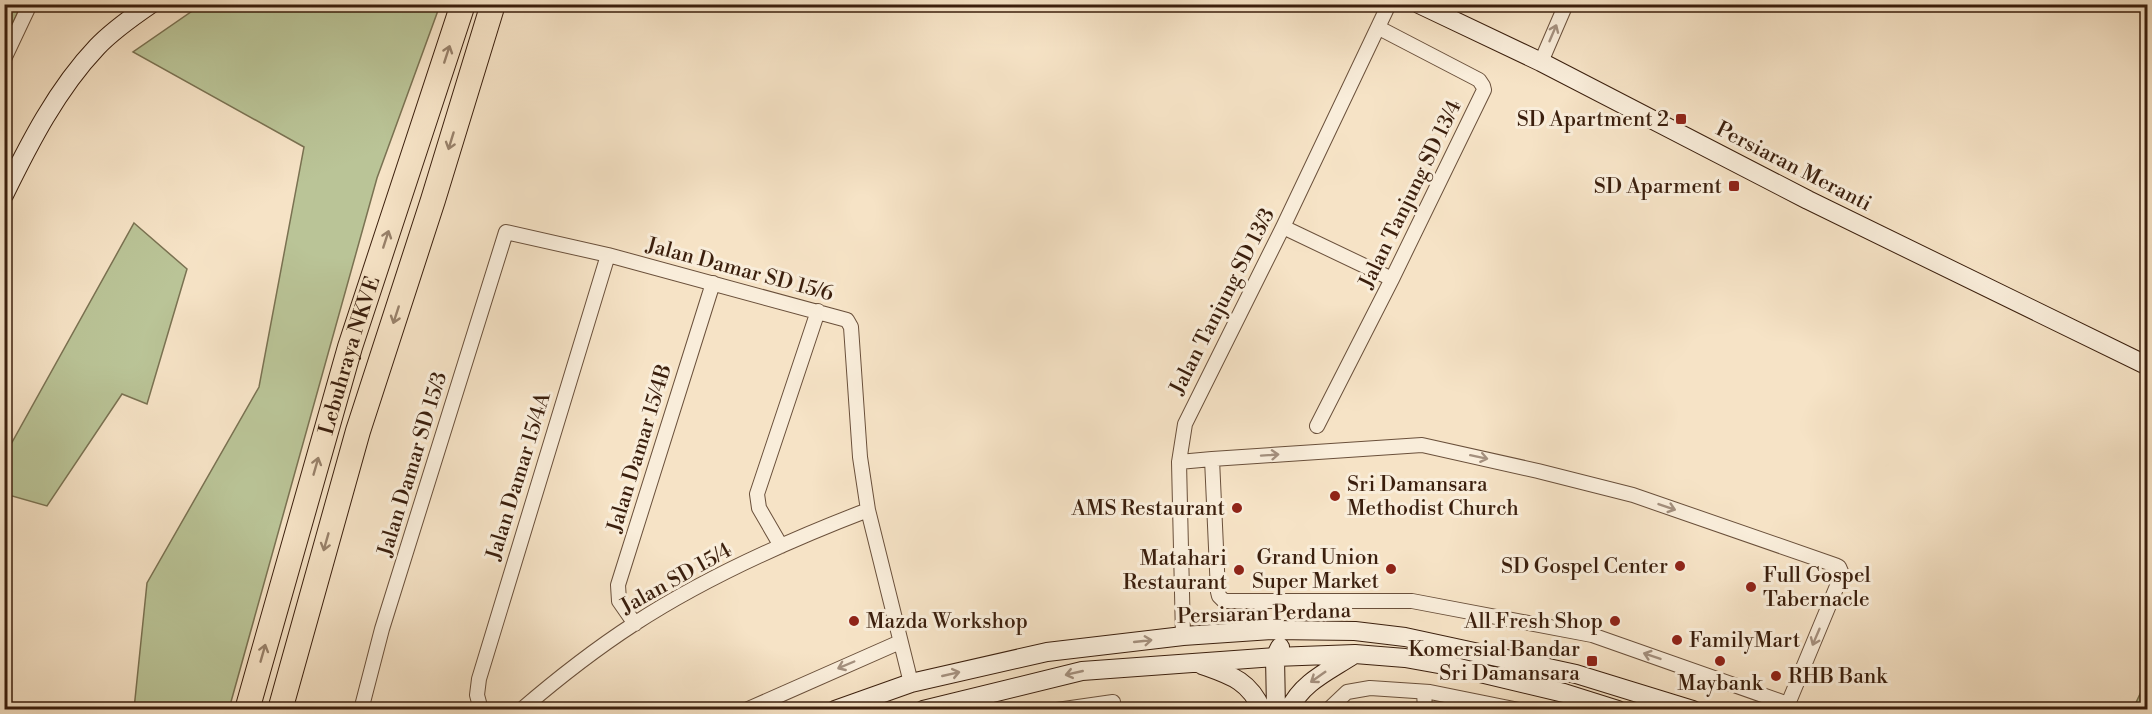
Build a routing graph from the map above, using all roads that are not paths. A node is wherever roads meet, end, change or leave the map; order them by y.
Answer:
1 (30, 4) edge
2 (151, 4) edge
3 (463, 4) edge
4 (493, 4) edge
5 (1389, 4) edge
6 (1419, 4) edge
7 (1566, 4) edge
8 (1379, 28) junction
9 (4, 59) edge
10 (1541, 62) junction
11 (4, 195) edge
12 (1283, 227) junction
13 (506, 232) joint
14 (608, 255) junction
15 (1392, 279) junction
16 (713, 283) junction
17 (818, 311) junction
18 (2148, 366) edge
19 (1317, 426) dead end
20 (1212, 459) junction
21 (1179, 462) junction
22 (868, 510) junction
23 (781, 546) junction
24 (634, 624) junction
25 (1355, 631) junction
26 (1191, 636) junction
27 (900, 642) junction
28 (1355, 654) junction
29 (1275, 657) junction
30 (1194, 662) junction
31 (912, 683) junction
32 (1424, 692) junction
33 (1113, 702) dead end
34 (1787, 707) edge
35 (1328, 709) edge
36 (247, 710) edge
37 (280, 710) edge
38 (362, 710) edge
39 (481, 710) edge
40 (521, 710) edge
41 (746, 710) edge
42 (835, 710) edge
43 (923, 710) edge
44 (1057, 710) edge
45 (1262, 710) edge
46 (1276, 710) edge
47 (1289, 710) edge
48 (1425, 710) edge
49 (1519, 710) edge
50 (1618, 710) edge
51 (1693, 710) edge

1 - 9 street
2 - 11 main road
36 -> 3 highway, Lebuhraya NKVE
4 -> 37 highway, Lebuhraya NKVE
5 - 8 street, Jalan Tanjung SD 13/3
6 - 10 main road, Persiaran Meranti
10 -> 7 street
8 - 12 street, Jalan Tanjung SD 13/3
8 - 15 street, Jalan Tanjung SD 13/4
10 - 18 main road, Persiaran Meranti
12 - 15 street
12 - 21 street, Jalan Tanjung SD 13/3
13 - 14 street, Jalan Damar SD 15/6
13 - 38 street, Jalan Damar SD 15/3
14 - 16 street, Jalan Damar SD 15/6
14 - 39 street, Jalan Damar 15/4A
15 - 19 street, Jalan Tanjung SD 13/4
16 - 17 street, Jalan Damar SD 15/6
16 - 24 street, Jalan Damar 15/4B
17 - 22 street, Jalan Damar SD 15/6
17 - 23 street
20 - 21 street
34 -> 20 street
20 -> 34 street
21 - 26 street, Jalan Tanjung SD 13/3
22 - 23 street, Jalan SD 15/4
22 - 27 street, Jalan Damar SD 15/6
23 - 24 street, Jalan SD 15/4
24 - 40 street, Jalan SD 15/4
25 - 26 main road, Persiaran Perdana
25 - 29 main road
25 - 51 main road, Persiaran Perdana
26 - 29 main road
31 -> 26 main road, Persiaran Perdana
27 - 31 street, Jalan Damar SD 15/6
27 -> 41 street
28 - 29 main road
28 -> 47 main road
28 - 50 main road
29 - 30 main road
29 - 46 main road
30 -> 43 main road
30 - 45 main road
31 - 42 main road, Persiaran Perdana
32 - 35 street
32 - 48 street
32 - 49 street
33 - 44 street

